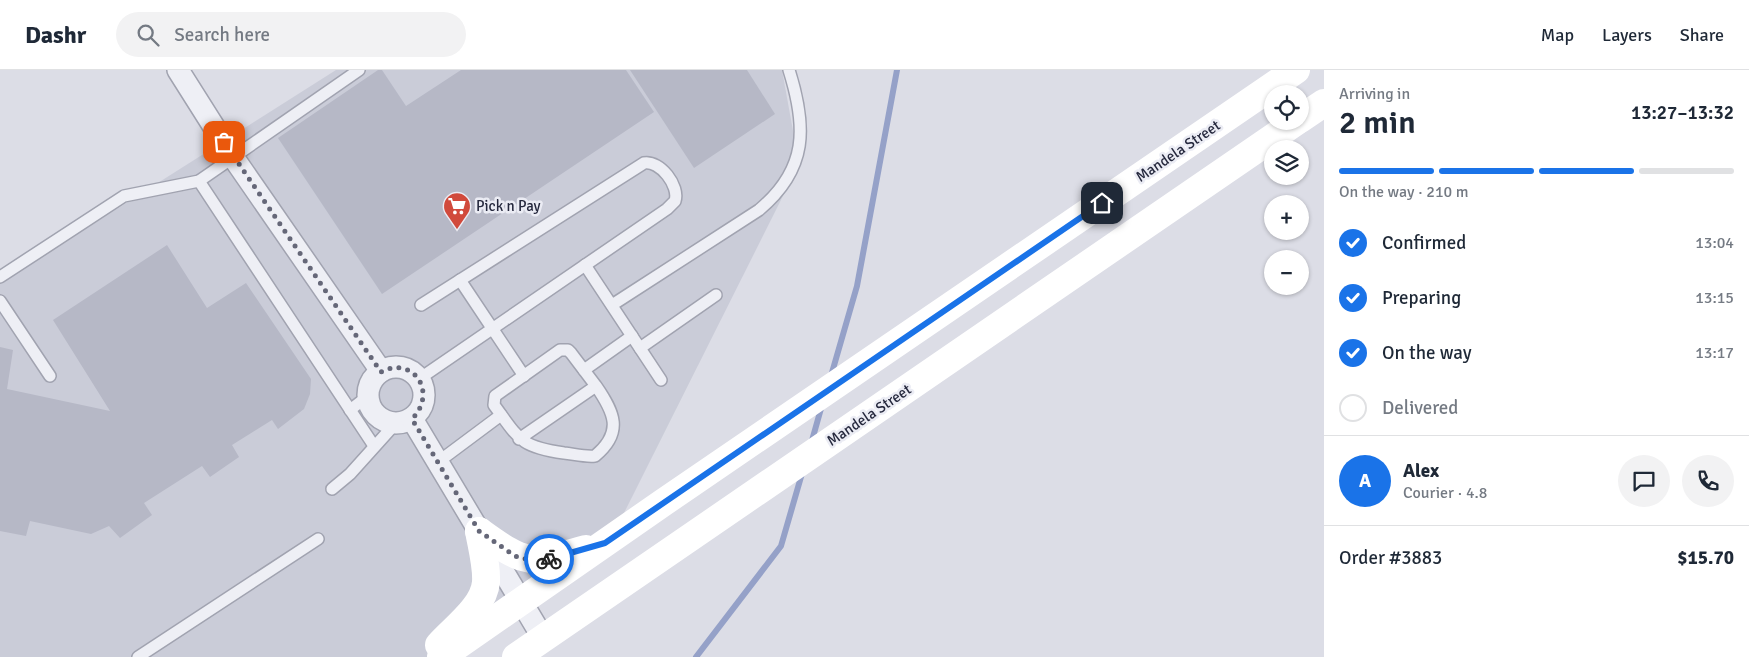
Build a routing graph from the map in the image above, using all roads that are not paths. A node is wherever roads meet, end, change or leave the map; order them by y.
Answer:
1 (178, 70) edge
2 (359, 70) edge
3 (789, 70) edge
4 (1296, 70) edge
5 (1324, 103) edge
6 (1309, 113) edge
7 (1283, 130) edge
8 (233, 157) junction
9 (198, 181) junction
10 (585, 265) junction
11 (0, 277) edge
12 (460, 280) junction
13 (716, 295) dead end
14 (0, 301) edge
15 (421, 305) dead end
16 (612, 306) junction
17 (492, 329) junction
18 (632, 336) junction
19 (640, 348) junction
20 (584, 370) junction
21 (381, 372) junction
22 (50, 376) dead end
23 (524, 376) junction
24 (419, 379) junction
25 (661, 380) dead end
26 (596, 386) junction
27 (368, 396) junction
28 (350, 410) junction
29 (501, 415) junction
30 (404, 421) junction
31 (519, 438) junction
32 (374, 446) junction
33 (438, 462) junction
34 (332, 489) dead end
35 (479, 531) junction
36 (318, 539) dead end
37 (605, 543) junction
38 (521, 602) junction
39 (543, 638) junction
40 (138, 657) edge
41 (427, 657) edge
42 (441, 657) edge
43 (516, 657) edge

1 - 8 street
2 - 8 lane
3 - 16 lane
4 - 37 main road, Mandela Street
5 - 6 main road, Mandela Street
7 - 39 main road, Mandela Street
8 - 9 lane
8 - 21 street
9 - 11 lane
9 - 28 lane
10 - 12 lane
10 - 16 lane
10 - 17 lane
12 - 15 lane
12 - 17 lane
13 - 19 lane
14 - 22 lane
16 - 18 lane
17 - 23 lane
17 - 24 lane
18 - 19 lane
18 - 20 lane
19 - 25 lane
20 - 23 lane
20 - 26 lane
21 - 24 street
21 - 27 street
23 - 29 lane
24 - 30 street
26 - 31 lane
26 - 31 lane
27 - 28 lane
27 - 30 street
28 - 32 lane
29 - 31 lane
29 - 33 lane
30 - 32 lane
30 - 33 street
32 - 34 lane
33 - 35 street
35 - 37 main road
35 - 38 street
35 - 41 main road
36 - 40 lane
37 - 38 main road, Mandela Street
38 - 39 street
38 - 42 main road, Mandela Street
39 - 43 main road, Mandela Street

